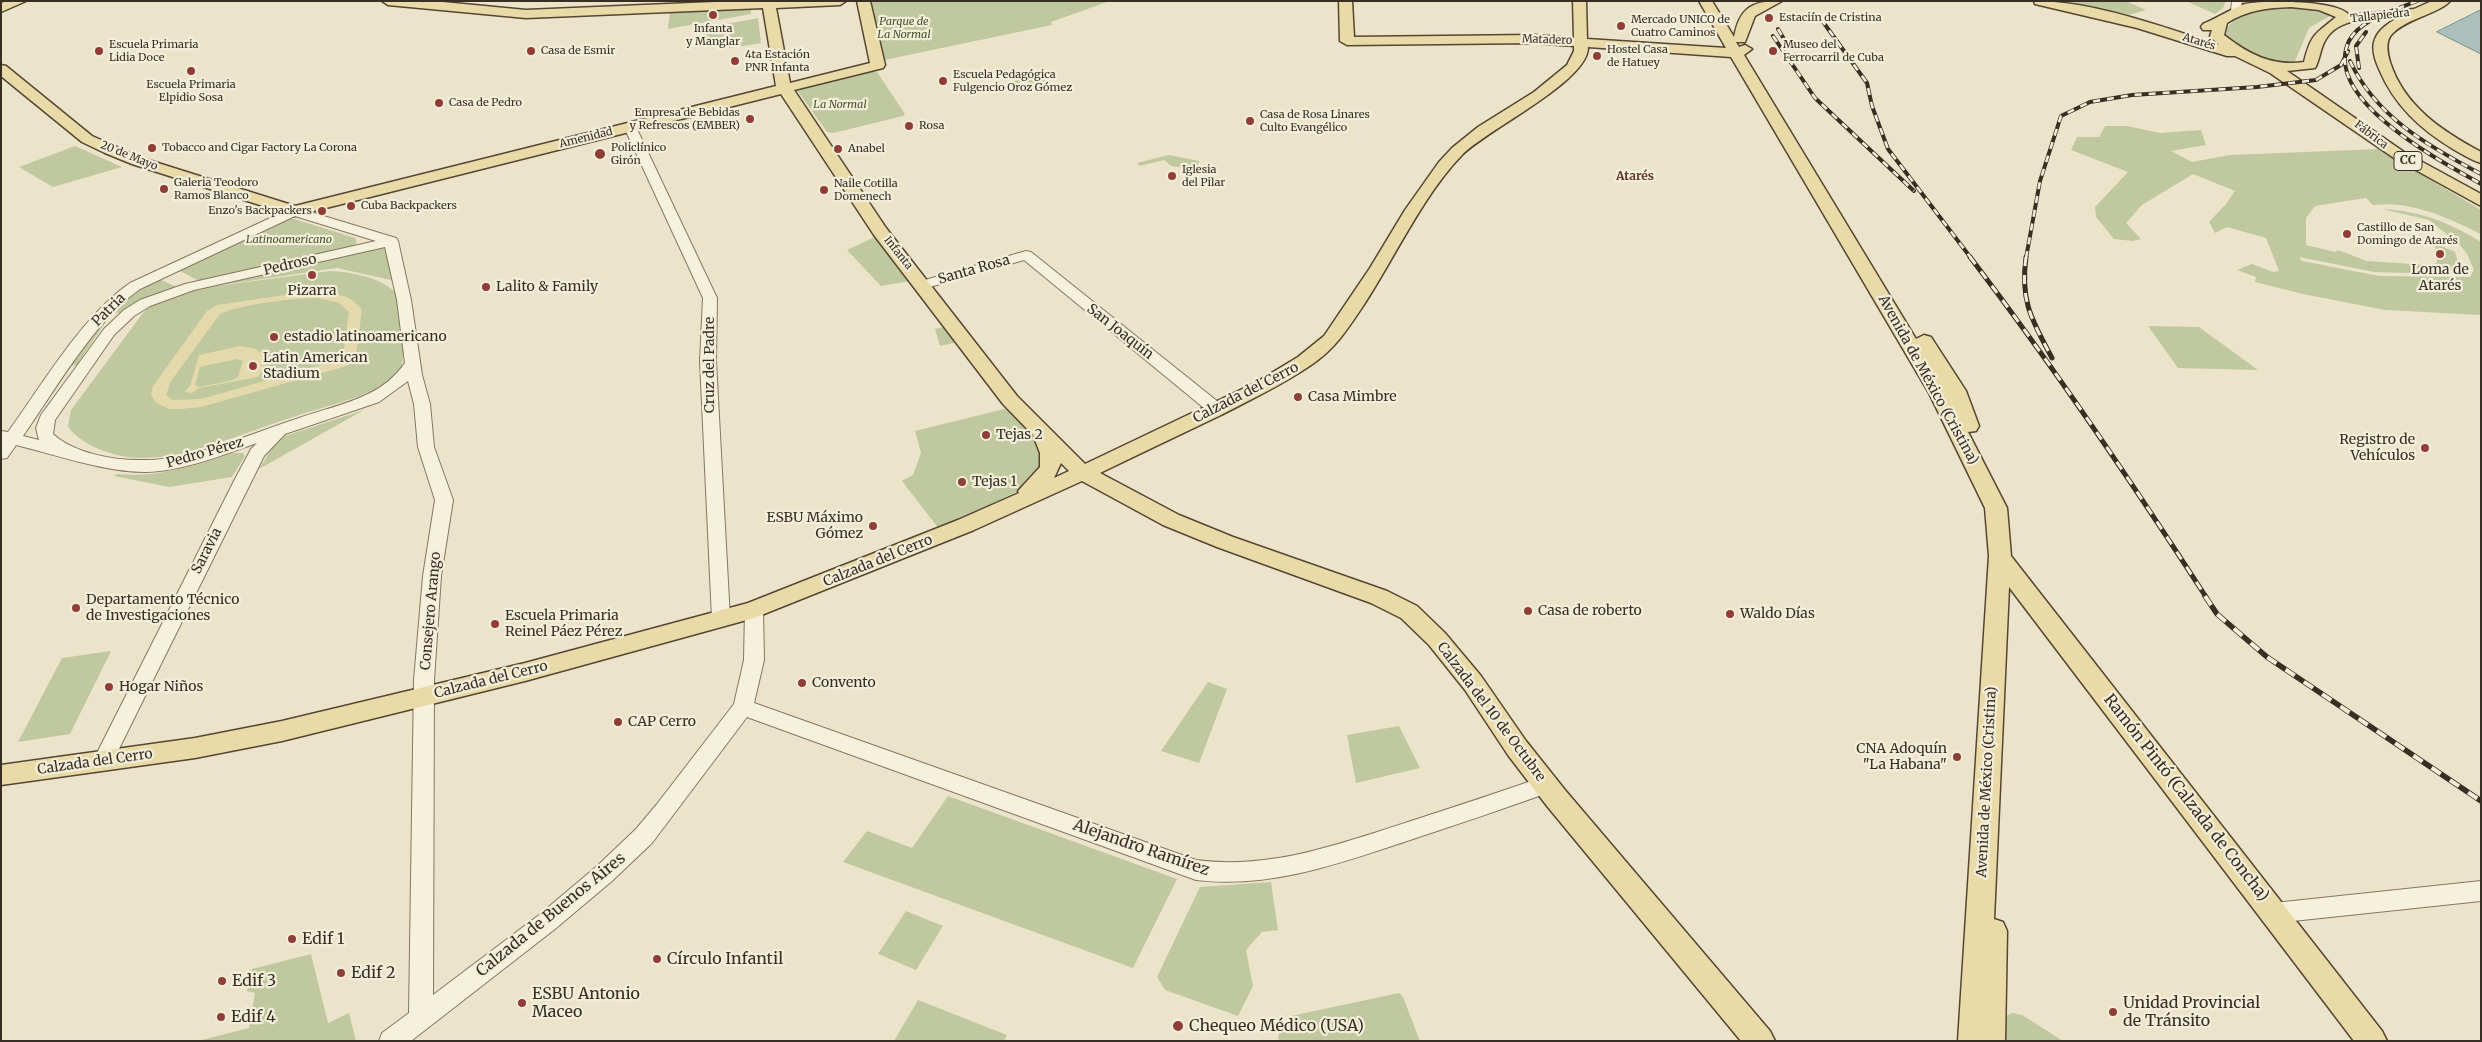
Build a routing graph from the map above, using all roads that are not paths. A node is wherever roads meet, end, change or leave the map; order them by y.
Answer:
1 (20, 1) edge
2 (388, 1) edge
3 (840, 1) edge
4 (863, 1) edge
5 (1345, 1) edge
6 (1579, 1) edge
7 (1704, 1) edge
8 (1719, 1) edge
9 (1776, 1) edge
10 (2040, 1) edge
11 (2286, 2) edge
12 (768, 3) edge
13 (2317, 3) junction
14 (2439, 3) edge
15 (2237, 6) edge
16 (1, 8) edge
17 (2420, 12) junction
18 (2363, 17) junction
19 (2340, 21) junction
20 (2220, 23) junction
21 (2141, 25) junction
22 (2391, 29) junction
23 (1581, 41) junction
24 (1741, 47) junction
25 (2257, 62) junction
26 (2310, 65) junction
27 (1, 69) edge
28 (784, 87) junction
29 (2341, 112) junction
30 (630, 128) junction
31 (2481, 158) edge
32 (327, 201) junction
33 (2481, 201) edge
34 (272, 204) junction
35 (294, 211) junction
36 (313, 218) junction
37 (368, 235) junction
38 (391, 241) junction
39 (351, 251) junction
40 (1026, 254) joint
41 (164, 272) junction
42 (923, 284) junction
43 (190, 287) junction
44 (409, 373) junction
45 (1216, 409) junction
46 (44, 428) junction
47 (1038, 429) junction
48 (282, 430) junction
49 (10, 436) edge
50 (227, 448) junction
51 (1, 454) edge
52 (72, 454) junction
53 (252, 462) junction
54 (1083, 473) junction
55 (998, 511) junction
56 (2004, 563) junction
57 (754, 610) junction
58 (721, 619) junction
59 (424, 698) junction
60 (743, 707) junction
61 (104, 761) junction
62 (1, 775) edge
63 (1546, 785) junction
64 (2481, 890) edge
65 (2274, 913) junction
66 (421, 1019) junction
67 (392, 1041) edge
68 (1760, 1041) edge
69 (1973, 1041) edge
70 (1990, 1041) edge
71 (2372, 1041) edge

1 - 16 main road
2 - 12 main road
3 - 12 main road
4 - 28 main road, Amenidad
5 - 23 main road, Matadero
6 - 23 main road, Calzada del Cerro
7 - 24 main road, Avenida de México (Cristina)
8 - 24 main road, Avenida de México (Cristina)
9 - 24 main road
10 - 21 main road, Atarés / CC
11 - 13 main road, Atarés
11 - 15 main road, Atarés
12 - 28 main road, Infanta
13 - 14 main road, Tallapiedra
13 - 19 main road, Atarés
14 - 17 main road
15 - 20 main road, Atarés
17 - 18 main road, Tallapiedra
17 - 22 main road
18 - 19 main road, Tallapiedra
18 - 22 main road
19 - 26 main road
20 - 21 main road, Atarés
20 - 25 main road, Atarés
21 - 25 main road, Atarés / CC
22 - 31 main road
23 - 24 main road, Matadero
23 - 45 main road, Calzada del Cerro
24 - 56 main road, Avenida de México (Cristina)
25 - 26 main road, Atarés
25 - 29 main road, Fábrica / CC
26 - 29 main road, Fábrica
27 - 34 main road, 20 de Mayo
28 - 30 main road, Amenidad
28 - 42 main road, Infanta
29 - 33 main road, Fábrica / CC
30 - 32 main road, Amenidad
30 - 58 street, Cruz del Padre
32 - 34 main road
32 - 35 main road, Amenidad
32 - 36 main road
34 - 35 main road, 20 de Mayo
35 - 36 street, 20 de Mayo
35 - 41 street, Patria
36 - 37 street, 20 de Mayo
37 - 38 street, 20 de Mayo
37 - 39 street
38 - 39 street, Pedroso
38 - 44 street, Consejero Arango
39 - 43 street, Pedroso
40 - 42 street, Santa Rosa
40 - 45 street, San Joaquín
41 - 43 street
41 - 49 street, Patria
42 - 47 main road, Infanta
43 - 46 street, Patria
44 - 48 street, Pedro Pérez
44 - 59 street, Consejero Arango
45 - 54 main road, Calzada del Cerro
46 - 49 street
46 - 52 street
47 - 54 main road, Infanta
47 - 55 main road
48 - 50 street, Pedro Pérez
48 - 53 street, Saravia
49 - 51 street
49 - 52 street, Pedro Pérez
50 - 52 street, Pedro Pérez
50 - 53 street
53 - 61 street, Saravia
54 - 55 main road, Calzada del Cerro
54 - 63 main road, Calzada del 10 de Octubre
55 - 57 main road, Calzada del Cerro
56 - 65 main road, Ramón Pintó (Calzada de Concha)
56 - 69 main road, Avenida de México (Cristina)
56 - 70 main road, Avenida de México (Cristina)
57 - 58 main road, Calzada del Cerro
57 - 60 street, Calzada de Buenos Aires
58 - 59 main road, Calzada del Cerro
59 - 61 main road, Calzada del Cerro
59 - 66 street, Consejero Arango
60 - 63 street, Alejandro Ramírez
60 - 66 street, Calzada de Buenos Aires
61 - 62 main road, Calzada del Cerro
63 - 68 main road, Calzada del 10 de Octubre
64 - 65 street
65 - 71 main road, Ramón Pintó (Calzada de Concha)
66 - 67 street, Calzada de Buenos Aires

